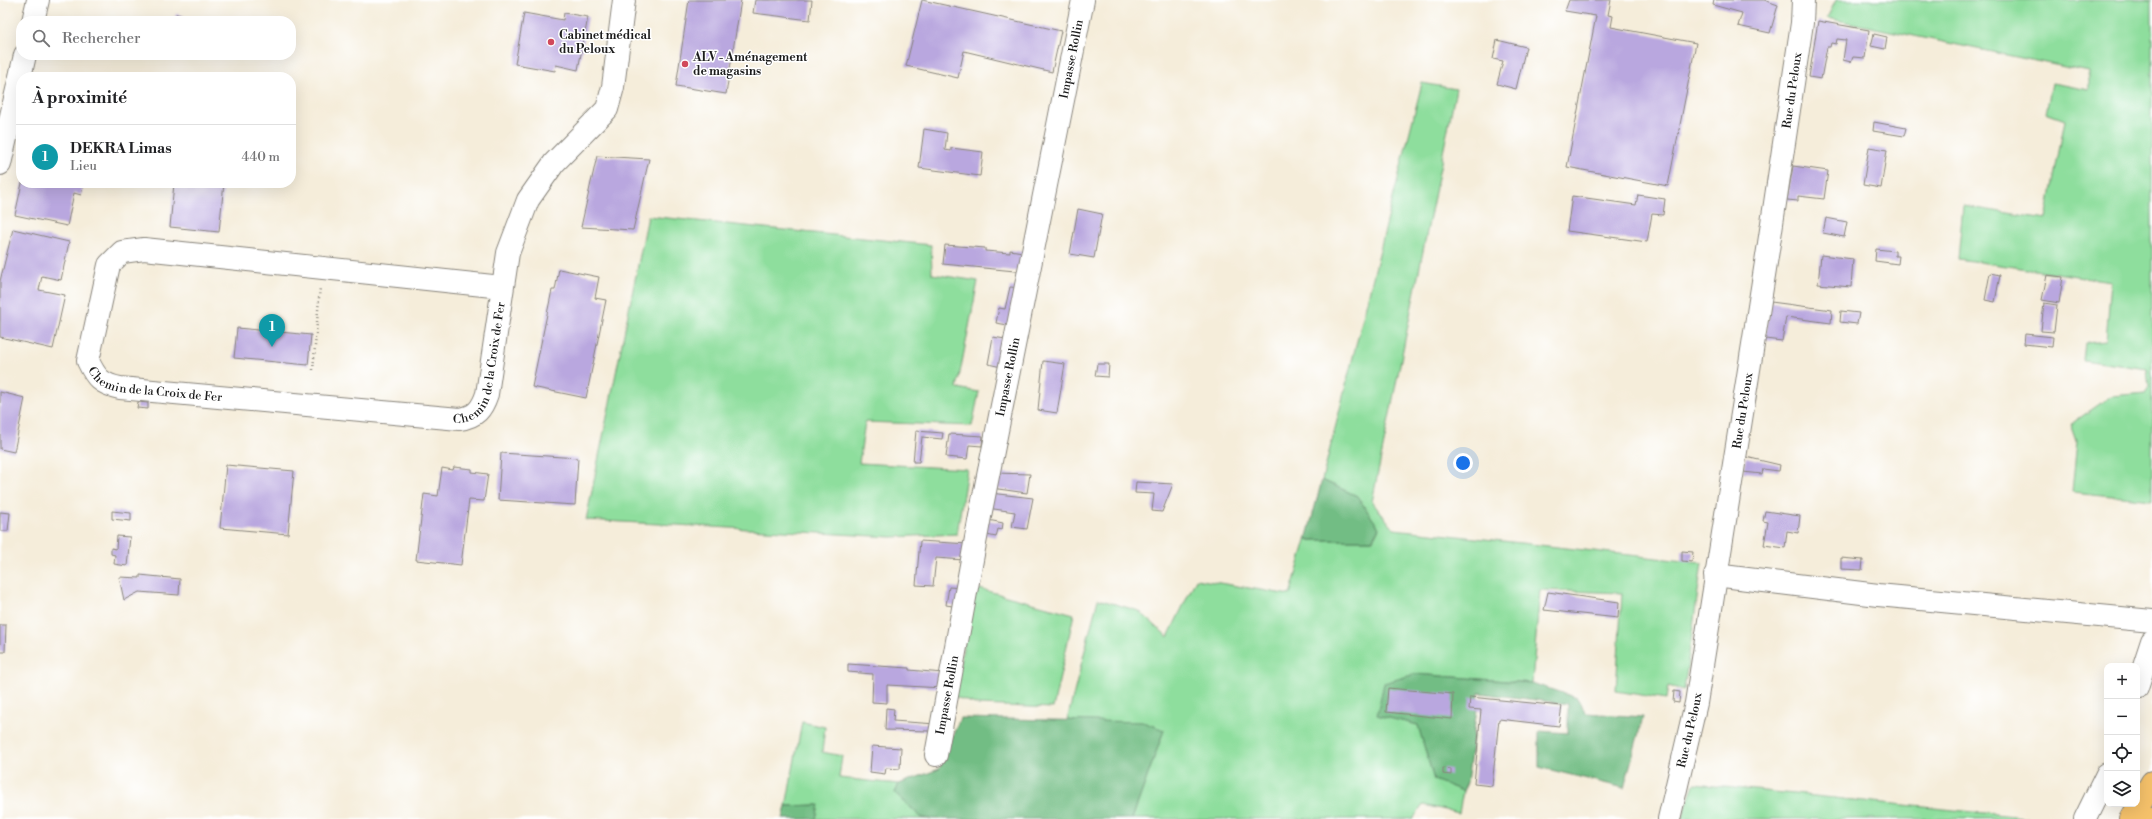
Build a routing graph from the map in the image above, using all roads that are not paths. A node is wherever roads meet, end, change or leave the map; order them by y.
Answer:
1 (38, 0) edge
2 (624, 0) edge
3 (1083, 0) edge
4 (1804, 0) edge
5 (34, 16) edge
6 (24, 60) edge
7 (21, 72) edge
8 (16, 94) edge
9 (0, 164) edge
10 (502, 288) junction
11 (1715, 576) junction
12 (2152, 621) edge
13 (2152, 641) edge
14 (2140, 678) edge
15 (936, 755) dead end
16 (2104, 780) edge
17 (2152, 782) edge
18 (1669, 819) edge
19 (2085, 819) edge
20 (2131, 819) edge

1 - 5 street
2 - 10 street, Chemin de la Croix de Fer
3 - 15 street, Impasse Rollin
4 - 11 street, Rue du Peloux
6 - 7 street
8 - 9 street
10 - 10 street, Chemin de la Croix de Fer
11 - 12 street
11 - 18 street, Rue du Peloux
13 - 14 street
16 - 19 street
17 - 20 highway

